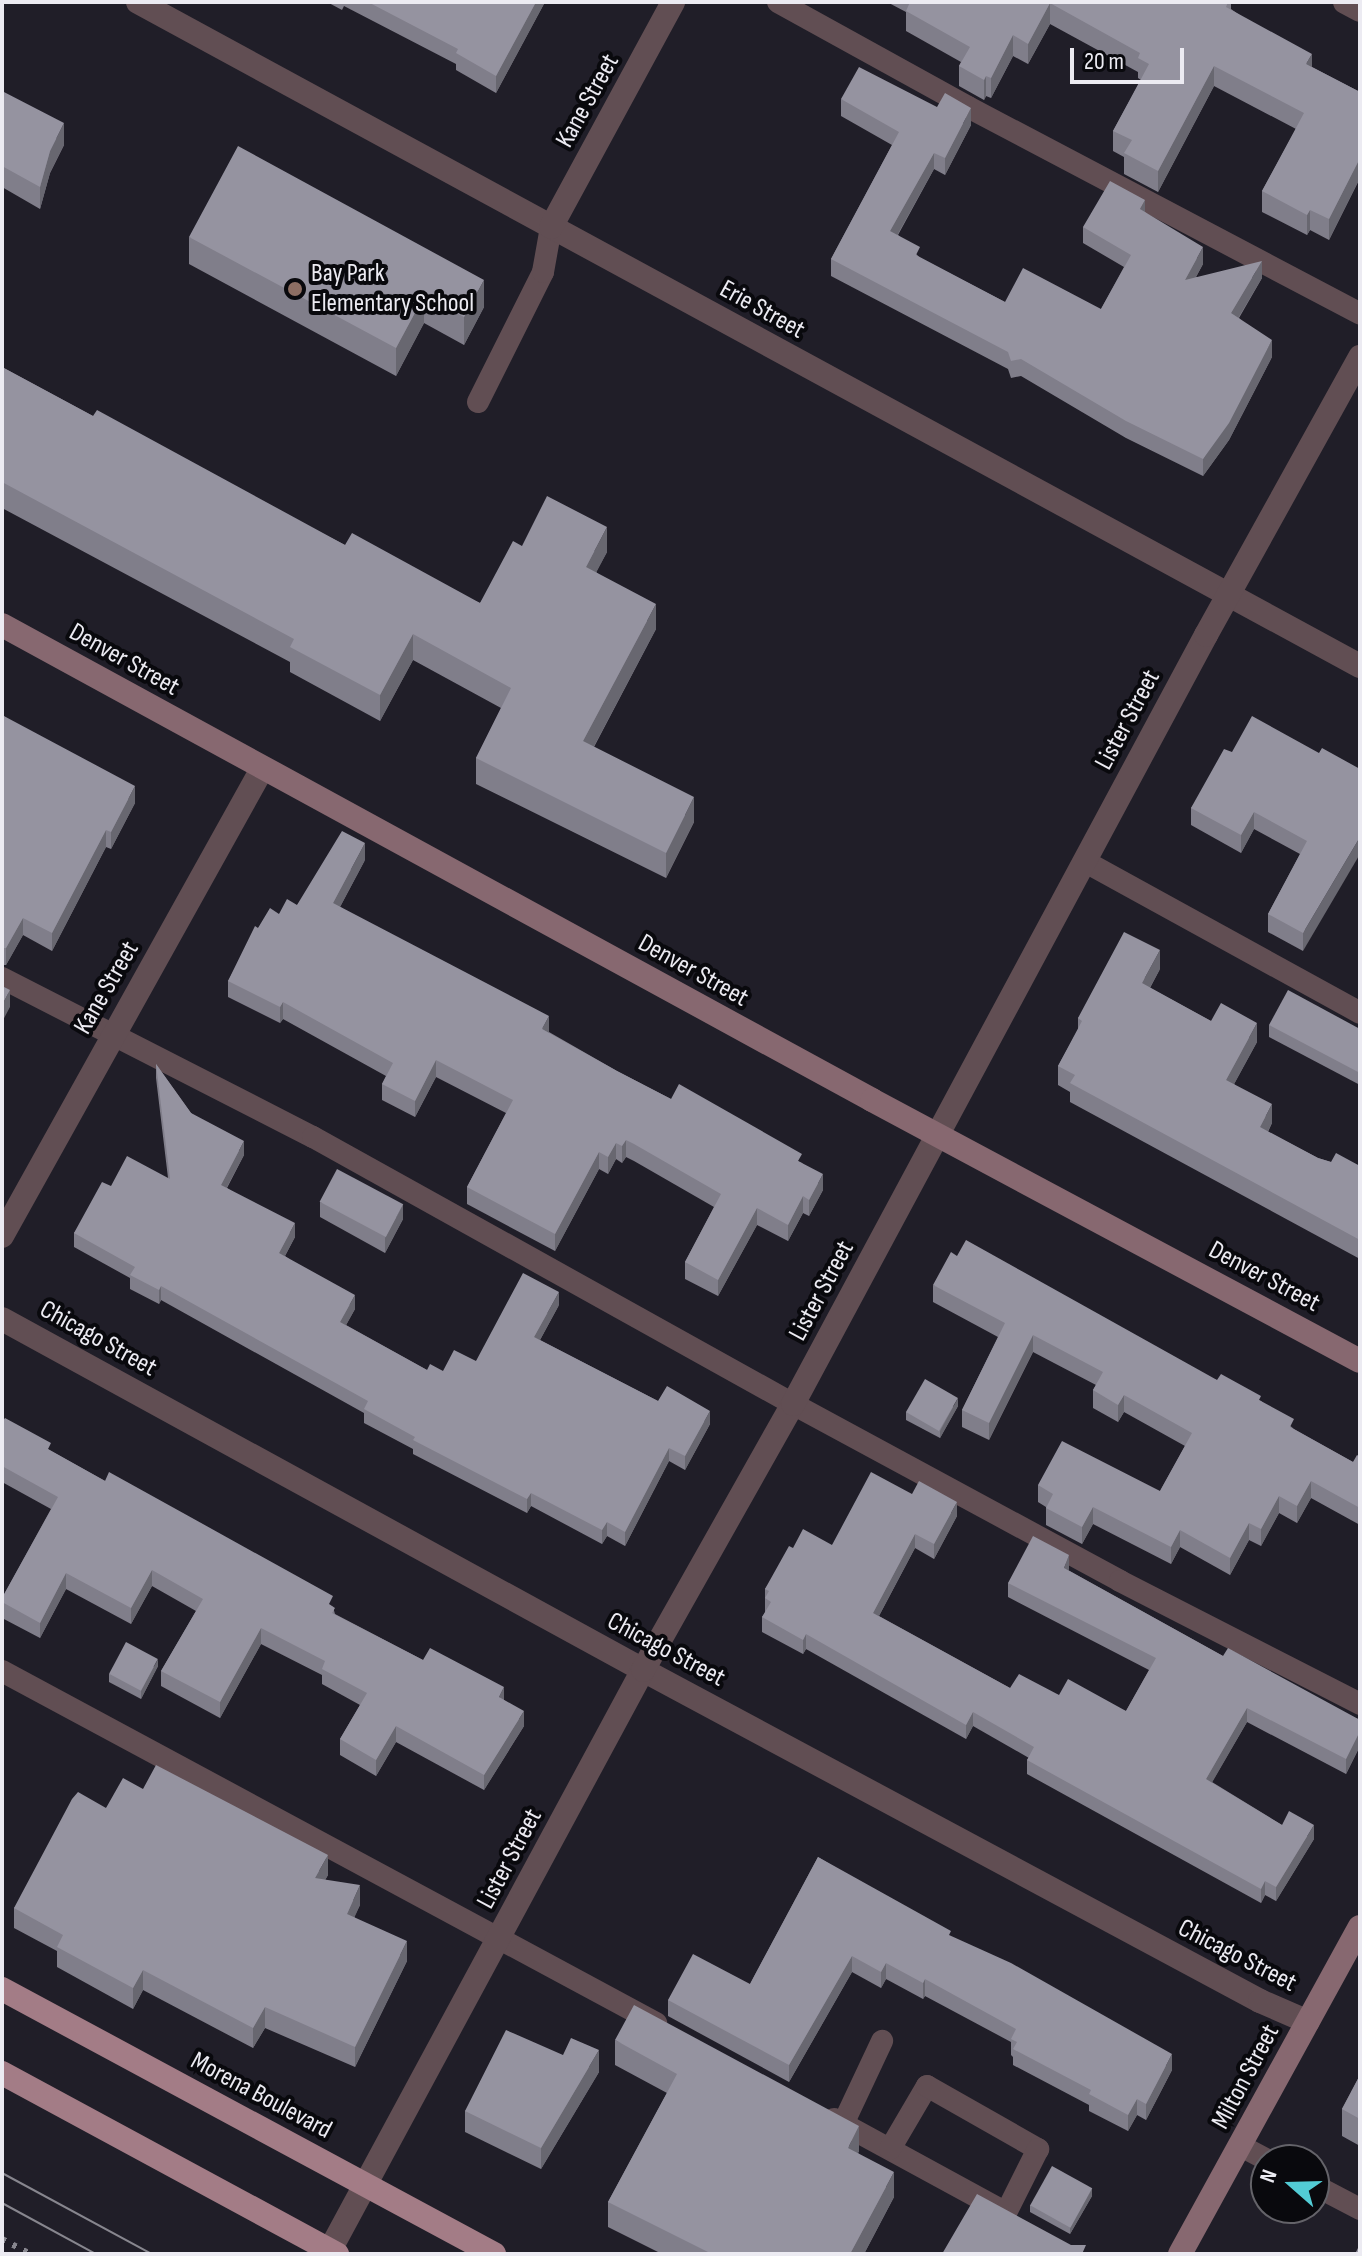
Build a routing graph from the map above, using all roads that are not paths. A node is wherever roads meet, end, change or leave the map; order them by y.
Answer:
1 (138, 2) edge
2 (673, 2) edge
3 (778, 2) edge
4 (1345, 2) edge
5 (1360, 10) edge
6 (551, 227) junction
7 (1360, 314) edge
8 (1360, 357) edge
9 (478, 402) dead end
10 (1228, 594) junction
11 (2, 625) edge
12 (1360, 666) edge
13 (262, 769) junction
14 (1084, 861) junction
15 (2, 978) edge
16 (1360, 1013) edge
17 (112, 1036) junction
18 (937, 1134) junction
19 (2, 1236) edge
20 (2, 1319) edge
21 (1360, 1361) edge
22 (793, 1404) junction
23 (643, 1670) junction
24 (2, 1671) edge
25 (1360, 1704) edge
26 (1360, 1927) edge
27 (499, 1938) junction
28 (2, 1989) edge
29 (1308, 2022) junction
30 (678, 2035) edge
31 (882, 2041) dead end
32 (2, 2073) edge
33 (816, 2109) edge
34 (843, 2124) junction
35 (1241, 2146) junction
36 (890, 2149) junction
37 (1250, 2151) edge
38 (366, 2184) junction
39 (1330, 2193) edge
40 (1360, 2209) edge
41 (1006, 2213) junction
42 (1030, 2226) edge
43 (334, 2252) edge
44 (494, 2254) edge
45 (1180, 2254) edge

1 - 6 street, Erie Street
2 - 6 street, Kane Street
3 - 7 lane
4 - 5 street
6 - 9 lane
6 - 10 street, Erie Street
8 - 10 street, Lister Street
10 - 12 street, Erie Street
10 - 14 street, Lister Street
11 - 13 street, Denver Street
13 - 17 street, Kane Street
13 - 18 street, Denver Street
14 - 16 lane
14 - 18 street, Lister Street
15 - 17 lane
17 - 19 street, Kane Street
17 - 22 lane
18 - 21 street, Denver Street
18 - 22 street, Lister Street
20 - 23 street, Chicago Street
22 - 23 street, Lister Street
22 - 25 lane
23 - 27 street, Lister Street
23 - 29 street, Chicago Street
24 - 27 lane
26 - 29 street, Milton Street
27 - 30 lane
27 - 38 street, Lister Street
28 - 38 main road, Morena Boulevard
29 - 35 street, Milton Street
31 - 34 lane
32 - 43 main road
33 - 34 lane
34 - 36 lane
35 - 37 lane
35 - 45 street, Milton Street
36 - 41 lane
36 - 41 lane
38 - 43 street, Lister Street
38 - 44 main road, Morena Boulevard
39 - 40 lane
41 - 42 lane

